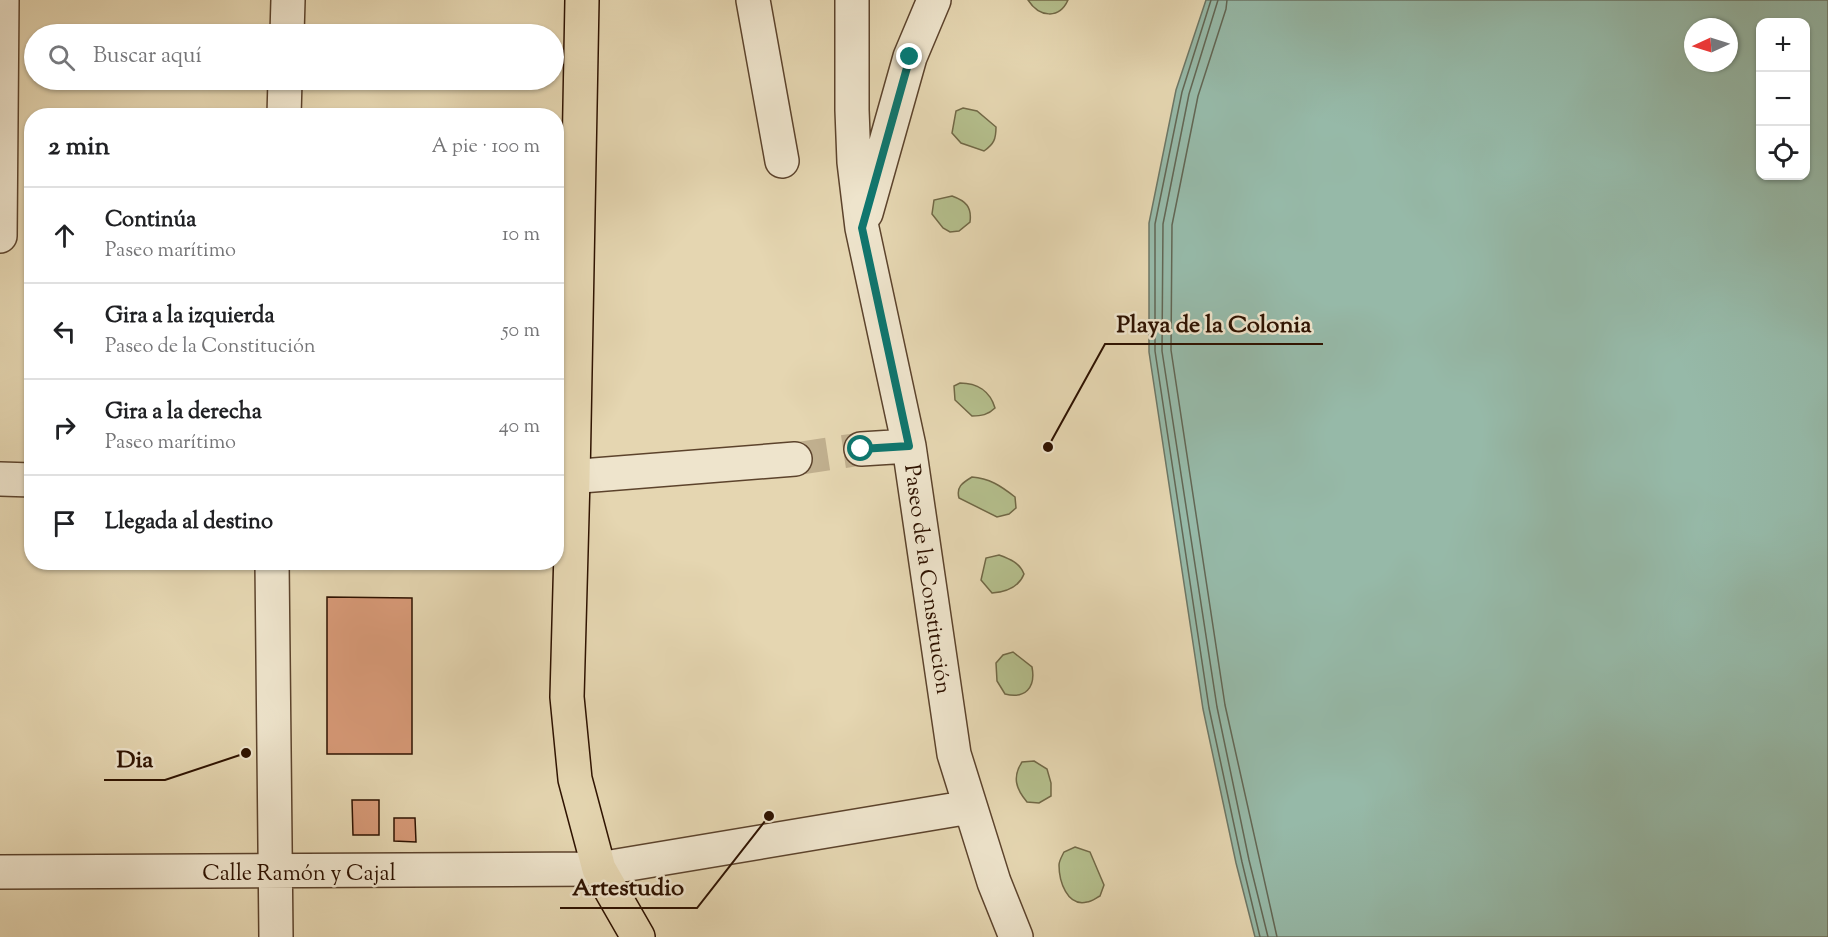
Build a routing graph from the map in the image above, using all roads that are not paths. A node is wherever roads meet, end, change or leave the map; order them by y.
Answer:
1 (2, 0) edge
2 (288, 0) edge
3 (582, 0) edge
4 (753, 0) edge
5 (852, 0) edge
6 (934, 0) edge
7 (287, 24) edge
8 (285, 90) edge
9 (284, 108) edge
10 (782, 161) dead end
11 (862, 228) junction
12 (0, 236) edge
13 (909, 446) junction
14 (861, 449) tunnel mouth
15 (795, 459) tunnel mouth
16 (565, 478) edge
17 (0, 479) edge
18 (24, 480) edge
19 (272, 570) edge
20 (970, 807) junction
21 (599, 869) junction
22 (0, 872) edge
23 (276, 872) junction
24 (1015, 936) edge
25 (276, 937) edge
26 (638, 937) edge

1 - 12 street
2 - 7 street
3 - 16 main road
4 - 10 street
5 - 11 street, Paseo de la Constitución
6 - 11 street
8 - 9 street
11 - 13 street, Paseo de la Constitución
13 - 14 street
13 - 20 street, Paseo de la Constitución
15 - 16 street
16 - 21 main road
17 - 18 street
19 - 23 street
20 - 21 street, Calle Ramón y Cajal
20 - 24 street, Paseo de la Constitución
21 - 23 street, Calle Ramón y Cajal
21 - 26 main road
22 - 23 street, Calle Ramón y Cajal
23 - 25 street

